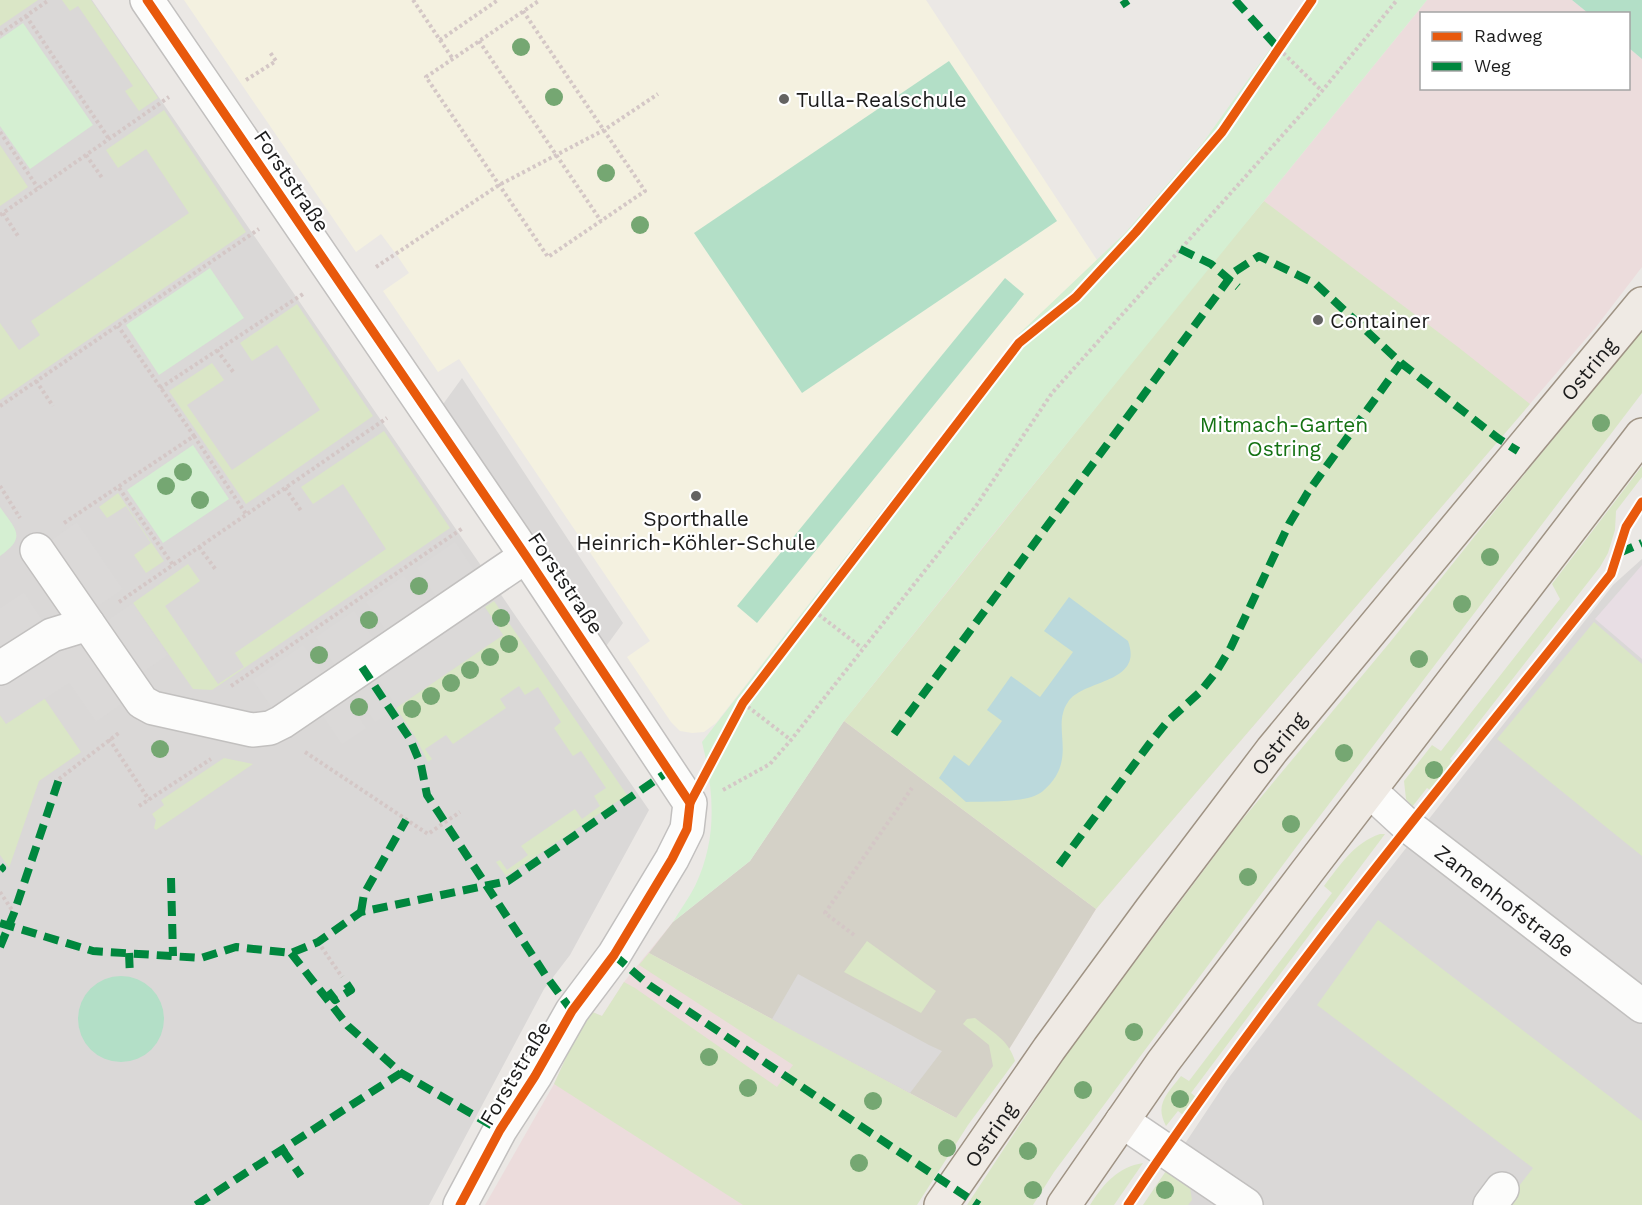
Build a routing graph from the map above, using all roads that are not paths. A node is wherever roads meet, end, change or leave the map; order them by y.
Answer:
1 (147, 0) edge
2 (1642, 304) edge
3 (1642, 435) edge
4 (37, 550) dead end
5 (526, 556) junction
6 (88, 624) junction
7 (0, 668) edge
8 (1370, 791) junction
9 (1642, 1006) edge
10 (1122, 1121) junction
11 (460, 1205) edge
12 (941, 1205) edge
13 (1064, 1205) edge
14 (1246, 1205) edge

1 - 5 street, Forststraße
2 - 12 main road, Ostring
3 - 8 main road
4 - 6 street
5 - 6 street
5 - 11 street, Forststraße
6 - 7 street
8 - 9 street, Zamenhofstraße
8 - 10 main road
10 - 13 main road
10 - 14 street

